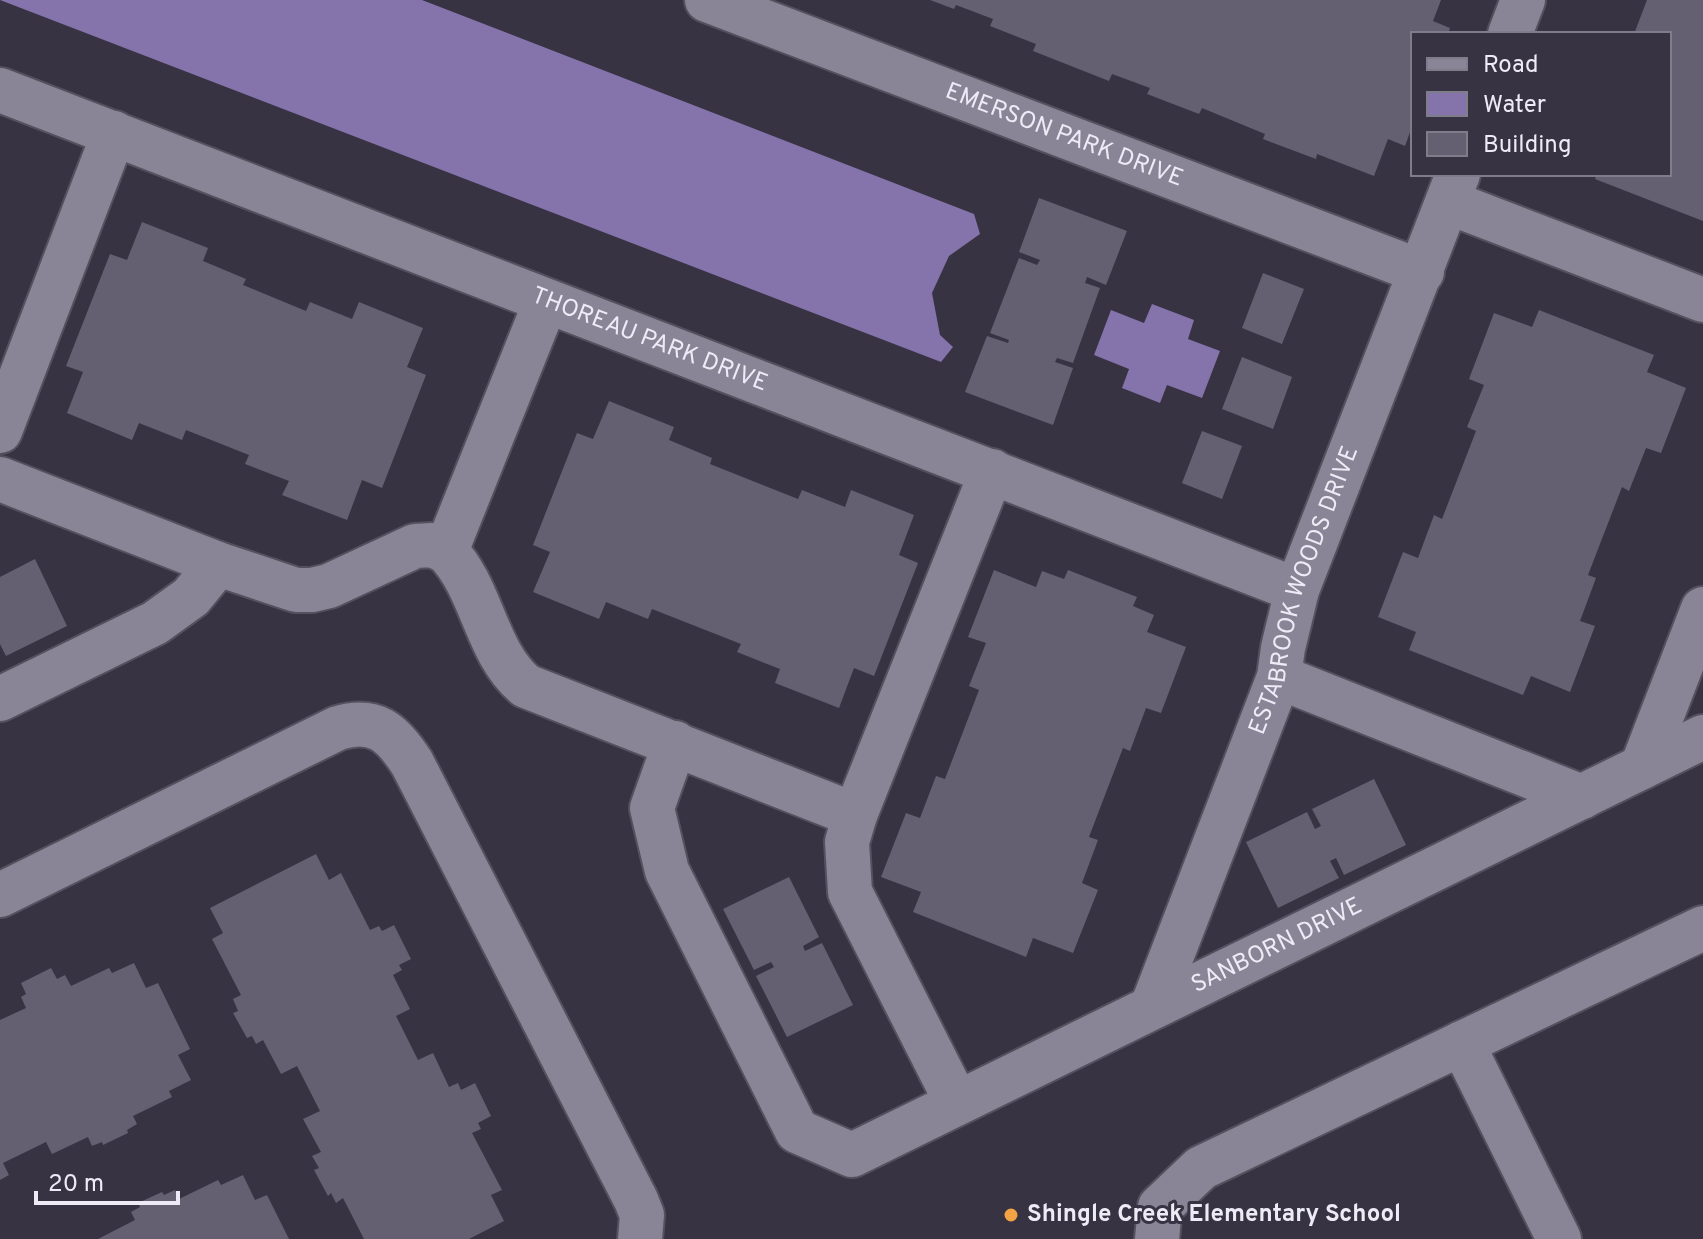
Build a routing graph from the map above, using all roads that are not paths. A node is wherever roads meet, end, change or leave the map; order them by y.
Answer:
1 (707, 0) edge
2 (1523, 0) edge
3 (1511, 32) edge
4 (0, 90) edge
5 (114, 133) junction
6 (1453, 188) edge
7 (1422, 272) junction
8 (1703, 300) edge
9 (546, 301) junction
10 (0, 431) edge
11 (992, 471) junction
12 (0, 479) edge
13 (446, 551) junction
14 (218, 564) junction
15 (1297, 590) junction
16 (1703, 609) edge
17 (1279, 677) junction
18 (0, 699) edge
19 (1703, 737) edge
20 (675, 743) junction
21 (1642, 767) junction
22 (1582, 797) junction
23 (855, 815) junction
24 (0, 895) edge
25 (1703, 928) edge
26 (1152, 1007) junction
27 (1462, 1043) junction
28 (957, 1103) junction
29 (640, 1239) edge
30 (1157, 1239) edge
31 (1559, 1239) edge

1 - 7 lane, EMERSON PARK DRIVE
2 - 3 lane
4 - 5 lane, THOREAU PARK DRIVE
5 - 9 lane, THOREAU PARK DRIVE
5 - 10 lane
6 - 7 lane, ESTABROOK WOODS DRIVE
6 - 8 lane
7 - 15 lane, ESTABROOK WOODS DRIVE
9 - 11 lane, THOREAU PARK DRIVE
9 - 13 lane
11 - 15 lane, THOREAU PARK DRIVE
11 - 23 lane
12 - 14 lane
13 - 14 lane
13 - 20 lane
14 - 18 lane
15 - 17 lane, ESTABROOK WOODS DRIVE
16 - 21 lane
17 - 22 lane
17 - 26 lane, ESTABROOK WOODS DRIVE
19 - 21 lane, SANBORN DRIVE
20 - 23 lane
20 - 28 lane, SANBORN DRIVE
21 - 22 lane, SANBORN DRIVE
22 - 26 lane, SANBORN DRIVE
23 - 28 lane
24 - 29 lane
25 - 27 lane
26 - 28 lane, SANBORN DRIVE
27 - 30 lane
27 - 31 lane

